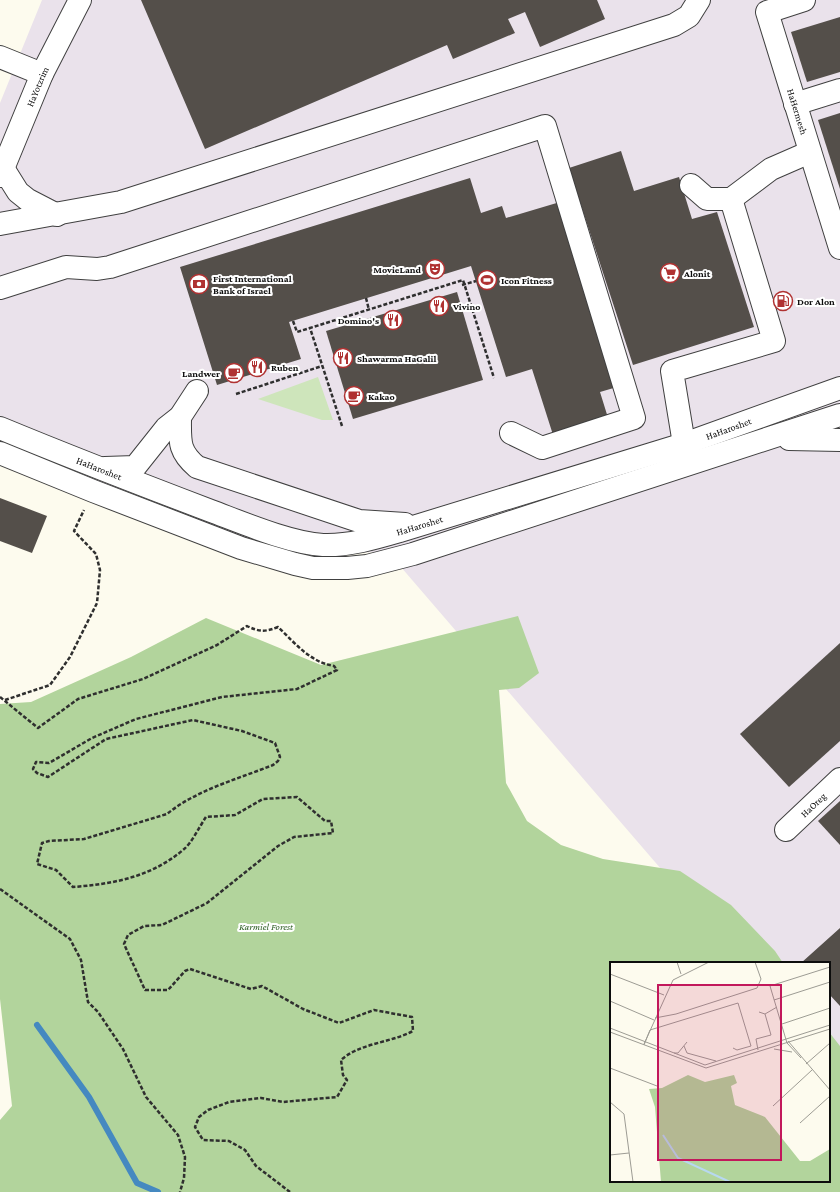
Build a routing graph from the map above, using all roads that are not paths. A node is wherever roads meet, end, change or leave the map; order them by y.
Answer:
1 (80, 0) edge
2 (699, 0) edge
3 (804, 0) edge
4 (0, 57) edge
5 (42, 74) junction
6 (840, 90) edge
7 (795, 104) junction
8 (810, 152) junction
9 (2, 172) edge
10 (691, 185) dead end
11 (731, 199) junction
12 (57, 215) junction
13 (0, 224) edge
14 (840, 248) edge
15 (3, 283) edge
16 (840, 388) edge
17 (197, 391) dead end
18 (840, 415) edge
19 (180, 417) junction
20 (0, 428) edge
21 (512, 433) dead end
22 (768, 439) junction
23 (840, 440) edge
24 (684, 444) junction
25 (0, 453) edge
26 (98, 468) junction
27 (420, 524) junction
28 (840, 780) edge
29 (786, 830) dead end

1 - 5 street, HaYotzrim
2 - 12 street
3 - 7 street, HaHermesh
4 - 5 street
5 - 9 street, HaYotzrim
6 - 7 street
7 - 8 street, HaHermesh
8 - 11 street
8 - 14 street, HaHermesh
9 - 12 street
10 - 11 street
11 - 24 street
12 - 13 street
15 - 21 street
16 - 24 street, HaHaroshet
17 - 19 street
18 - 22 street
19 - 26 street
19 - 27 street
20 - 26 street, HaHaroshet
22 - 23 street
22 - 25 street
24 - 27 street, HaHaroshet
26 - 27 street, HaHaroshet
28 - 29 street, HaOreg

